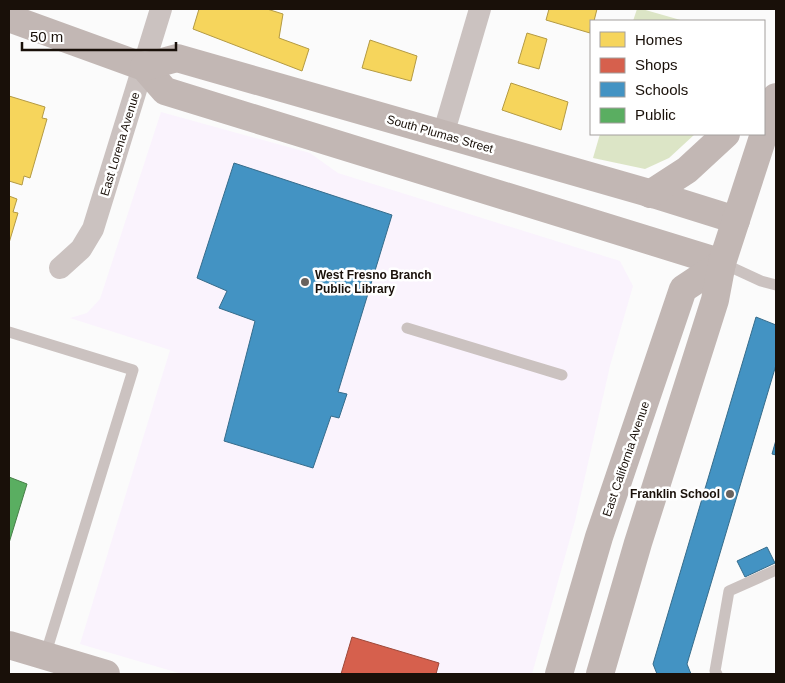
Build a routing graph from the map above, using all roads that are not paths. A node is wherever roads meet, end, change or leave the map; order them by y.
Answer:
1 (161, 9) edge
2 (480, 9) edge
3 (9, 18) edge
4 (144, 67) junction
5 (776, 81) edge
6 (765, 94) edge
7 (776, 97) edge
8 (765, 131) edge
9 (443, 135) junction
10 (725, 135) edge
11 (764, 135) edge
12 (650, 194) junction
13 (736, 220) junction
14 (722, 263) junction
15 (60, 268) dead end
16 (776, 284) edge
17 (407, 328) dead end
18 (9, 332) edge
19 (562, 375) dead end
20 (776, 570) edge
21 (9, 645) edge
22 (45, 656) junction
23 (106, 674) edge
24 (559, 674) edge
25 (600, 674) edge
26 (716, 674) edge

1 - 4 street, East Lorena Avenue
2 - 9 street
3 - 4 street
4 - 9 street, South Plumas Street
4 - 14 street
4 - 15 street, East Lorena Avenue
5 - 6 street
7 - 8 street
9 - 12 street, South Plumas Street
10 - 12 street
11 - 13 street
12 - 13 street, South Plumas Street
13 - 14 street
14 - 16 lane
14 - 24 street, East California Avenue
14 - 25 street
17 - 19 lane
18 - 22 lane
20 - 26 lane
21 - 22 street
22 - 23 street

